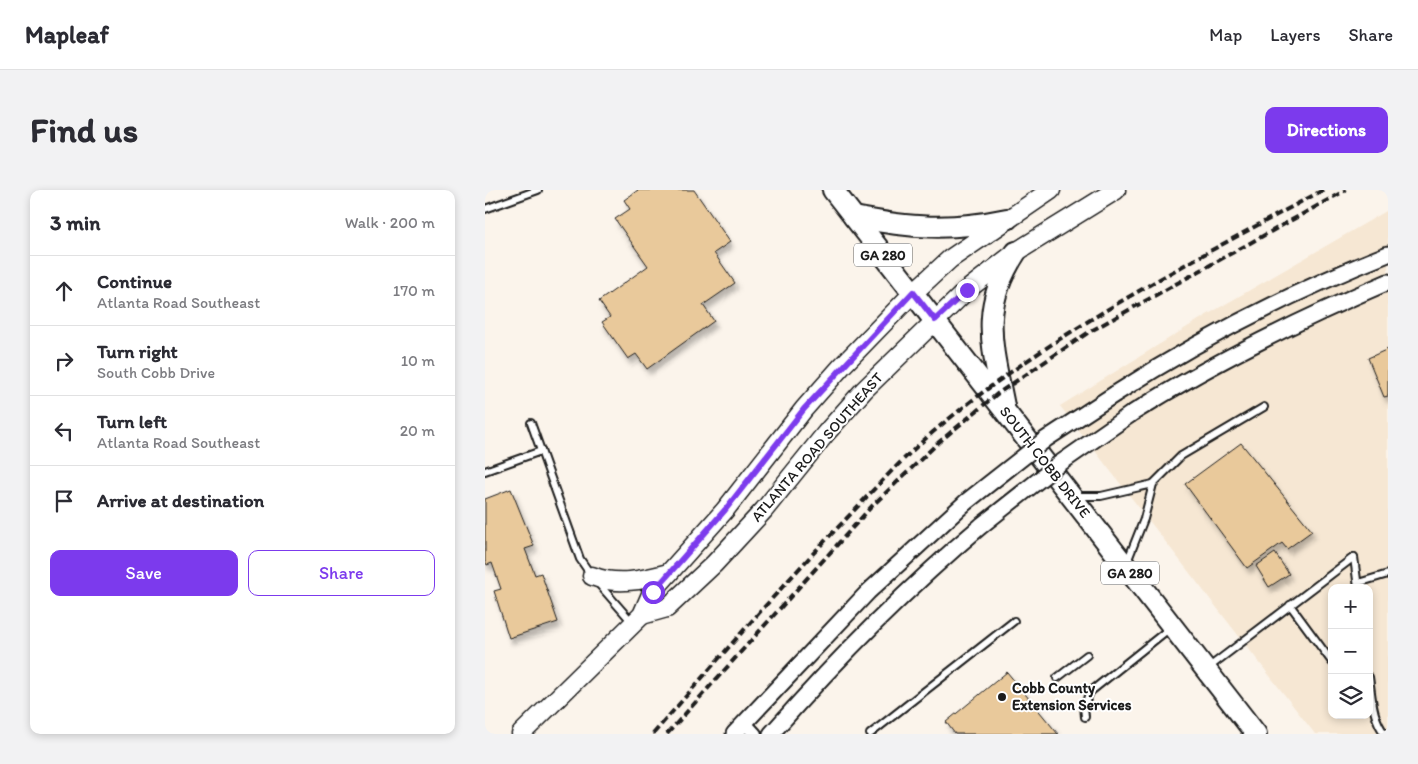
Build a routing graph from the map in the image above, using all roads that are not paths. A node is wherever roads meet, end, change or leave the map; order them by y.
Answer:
1 (538, 190) edge
2 (833, 190) edge
3 (1051, 190) edge
4 (1115, 190) edge
5 (485, 209) edge
6 (854, 217) junction
7 (1007, 219) junction
8 (1015, 252) junction
9 (1388, 254) edge
10 (1388, 282) edge
11 (913, 292) junction
12 (935, 320) junction
13 (1264, 407) dead end
14 (1005, 410) junction
15 (531, 423) dead end
16 (541, 451) junction
17 (485, 471) edge
18 (1153, 484) junction
19 (1071, 497) junction
20 (1125, 566) junction
21 (669, 573) junction
22 (1388, 574) edge
23 (591, 576) junction
24 (1358, 584) edge
25 (1363, 584) edge
26 (1290, 605) junction
27 (637, 619) junction
28 (1014, 621) dead end
29 (1171, 626) junction
30 (1087, 655) dead end
31 (1328, 657) edge
32 (1205, 670) junction
33 (1057, 678) dead end
34 (1373, 709) edge
35 (1085, 717) dead end
36 (1373, 718) edge
37 (744, 722) junction
38 (1378, 725) junction
39 (521, 734) edge
40 (733, 734) edge
41 (755, 734) edge
42 (771, 734) edge
43 (870, 734) edge
44 (1256, 734) edge
45 (1385, 734) edge

1 - 5 lane
2 - 6 main road, SOUTH COBB DRIVE / GA 280
3 - 7 main road, ATLANTA ROAD SOUTHEAST
4 - 8 main road, ATLANTA ROAD SOUTHEAST
6 - 7 main road
6 - 11 main road, SOUTH COBB DRIVE / GA 280
7 - 11 main road, ATLANTA ROAD SOUTHEAST
8 - 12 main road, ATLANTA ROAD SOUTHEAST
8 - 14 main road
9 - 37 street, bridge
10 - 42 street, bridge
11 - 12 main road, SOUTH COBB DRIVE / GA 280
11 - 21 main road, ATLANTA ROAD SOUTHEAST
12 - 14 main road, SOUTH COBB DRIVE / GA 280
12 - 27 main road, ATLANTA ROAD SOUTHEAST
13 - 18 lane
14 - 19 main road, SOUTH COBB DRIVE / GA 280
15 - 16 lane
16 - 17 lane
16 - 23 lane
18 - 19 lane
18 - 20 lane
19 - 20 main road, SOUTH COBB DRIVE / GA 280
20 - 29 main road, SOUTH COBB DRIVE / GA 280
21 - 23 main road
21 - 27 main road, ATLANTA ROAD SOUTHEAST
22 - 25 lane
23 - 27 lane
24 - 26 lane
26 - 31 lane
26 - 32 lane
27 - 39 main road
28 - 43 lane
29 - 32 main road, SOUTH COBB DRIVE / GA 280
29 - 35 lane
30 - 33 lane
32 - 44 main road, SOUTH COBB DRIVE / GA 280
34 - 38 lane
36 - 38 lane
37 - 40 street
37 - 41 street
38 - 45 lane

